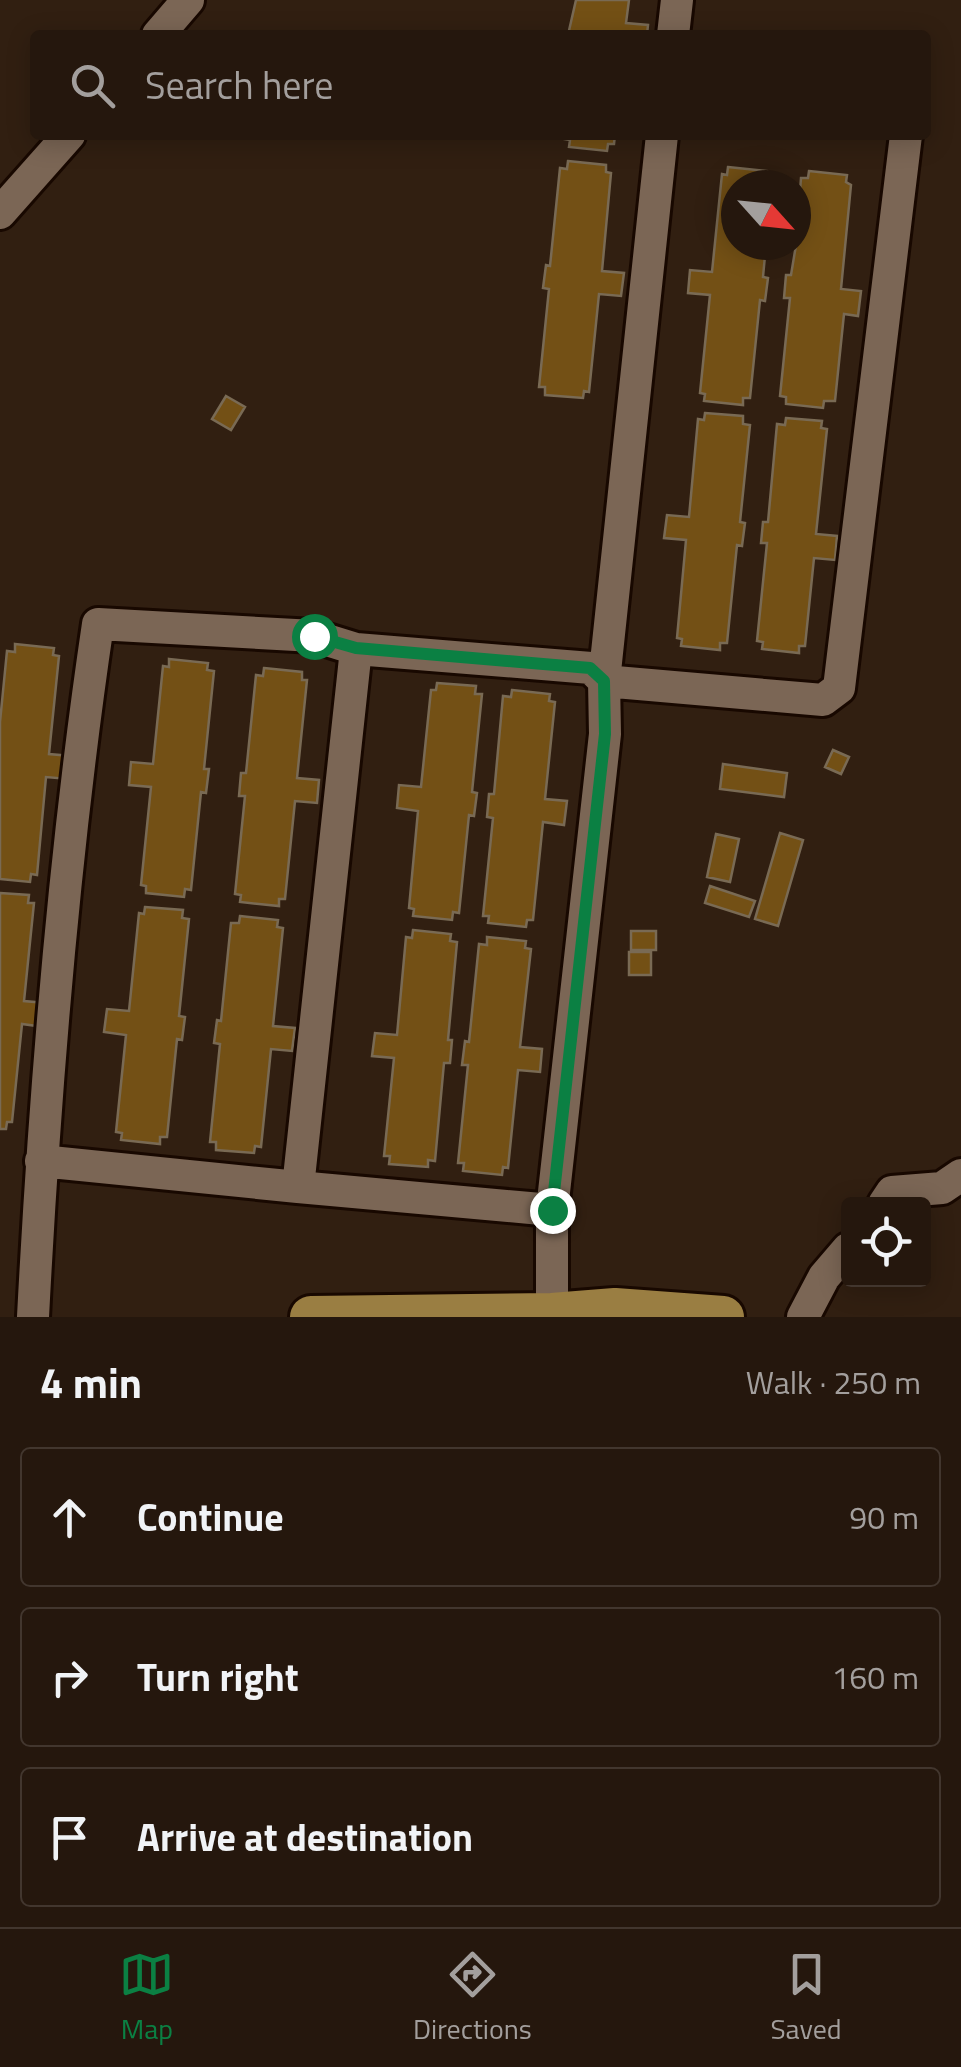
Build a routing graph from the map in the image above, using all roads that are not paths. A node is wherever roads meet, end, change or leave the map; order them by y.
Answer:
1 (188, 0) edge
2 (677, 0) edge
3 (162, 30) edge
4 (674, 30) edge
5 (65, 140) edge
6 (661, 140) edge
7 (905, 140) edge
8 (0, 213) edge
9 (356, 648) junction
10 (604, 681) junction
11 (41, 1160) junction
12 (961, 1175) edge
13 (298, 1187) junction
14 (889, 1197) edge
15 (552, 1210) junction
16 (841, 1257) edge
17 (614, 1313) edge
18 (552, 1314) junction
19 (32, 1317) edge
20 (311, 1317) edge
21 (723, 1317) edge
22 (802, 1317) edge

1 - 3 street
2 - 4 street
5 - 8 street
6 - 10 street
7 - 10 street
9 - 10 street
9 - 11 street
9 - 13 street
10 - 15 street
11 - 13 street
11 - 19 street
12 - 14 street
13 - 15 street
15 - 18 street
16 - 22 street
17 - 18 main road
17 - 21 main road
18 - 20 main road

